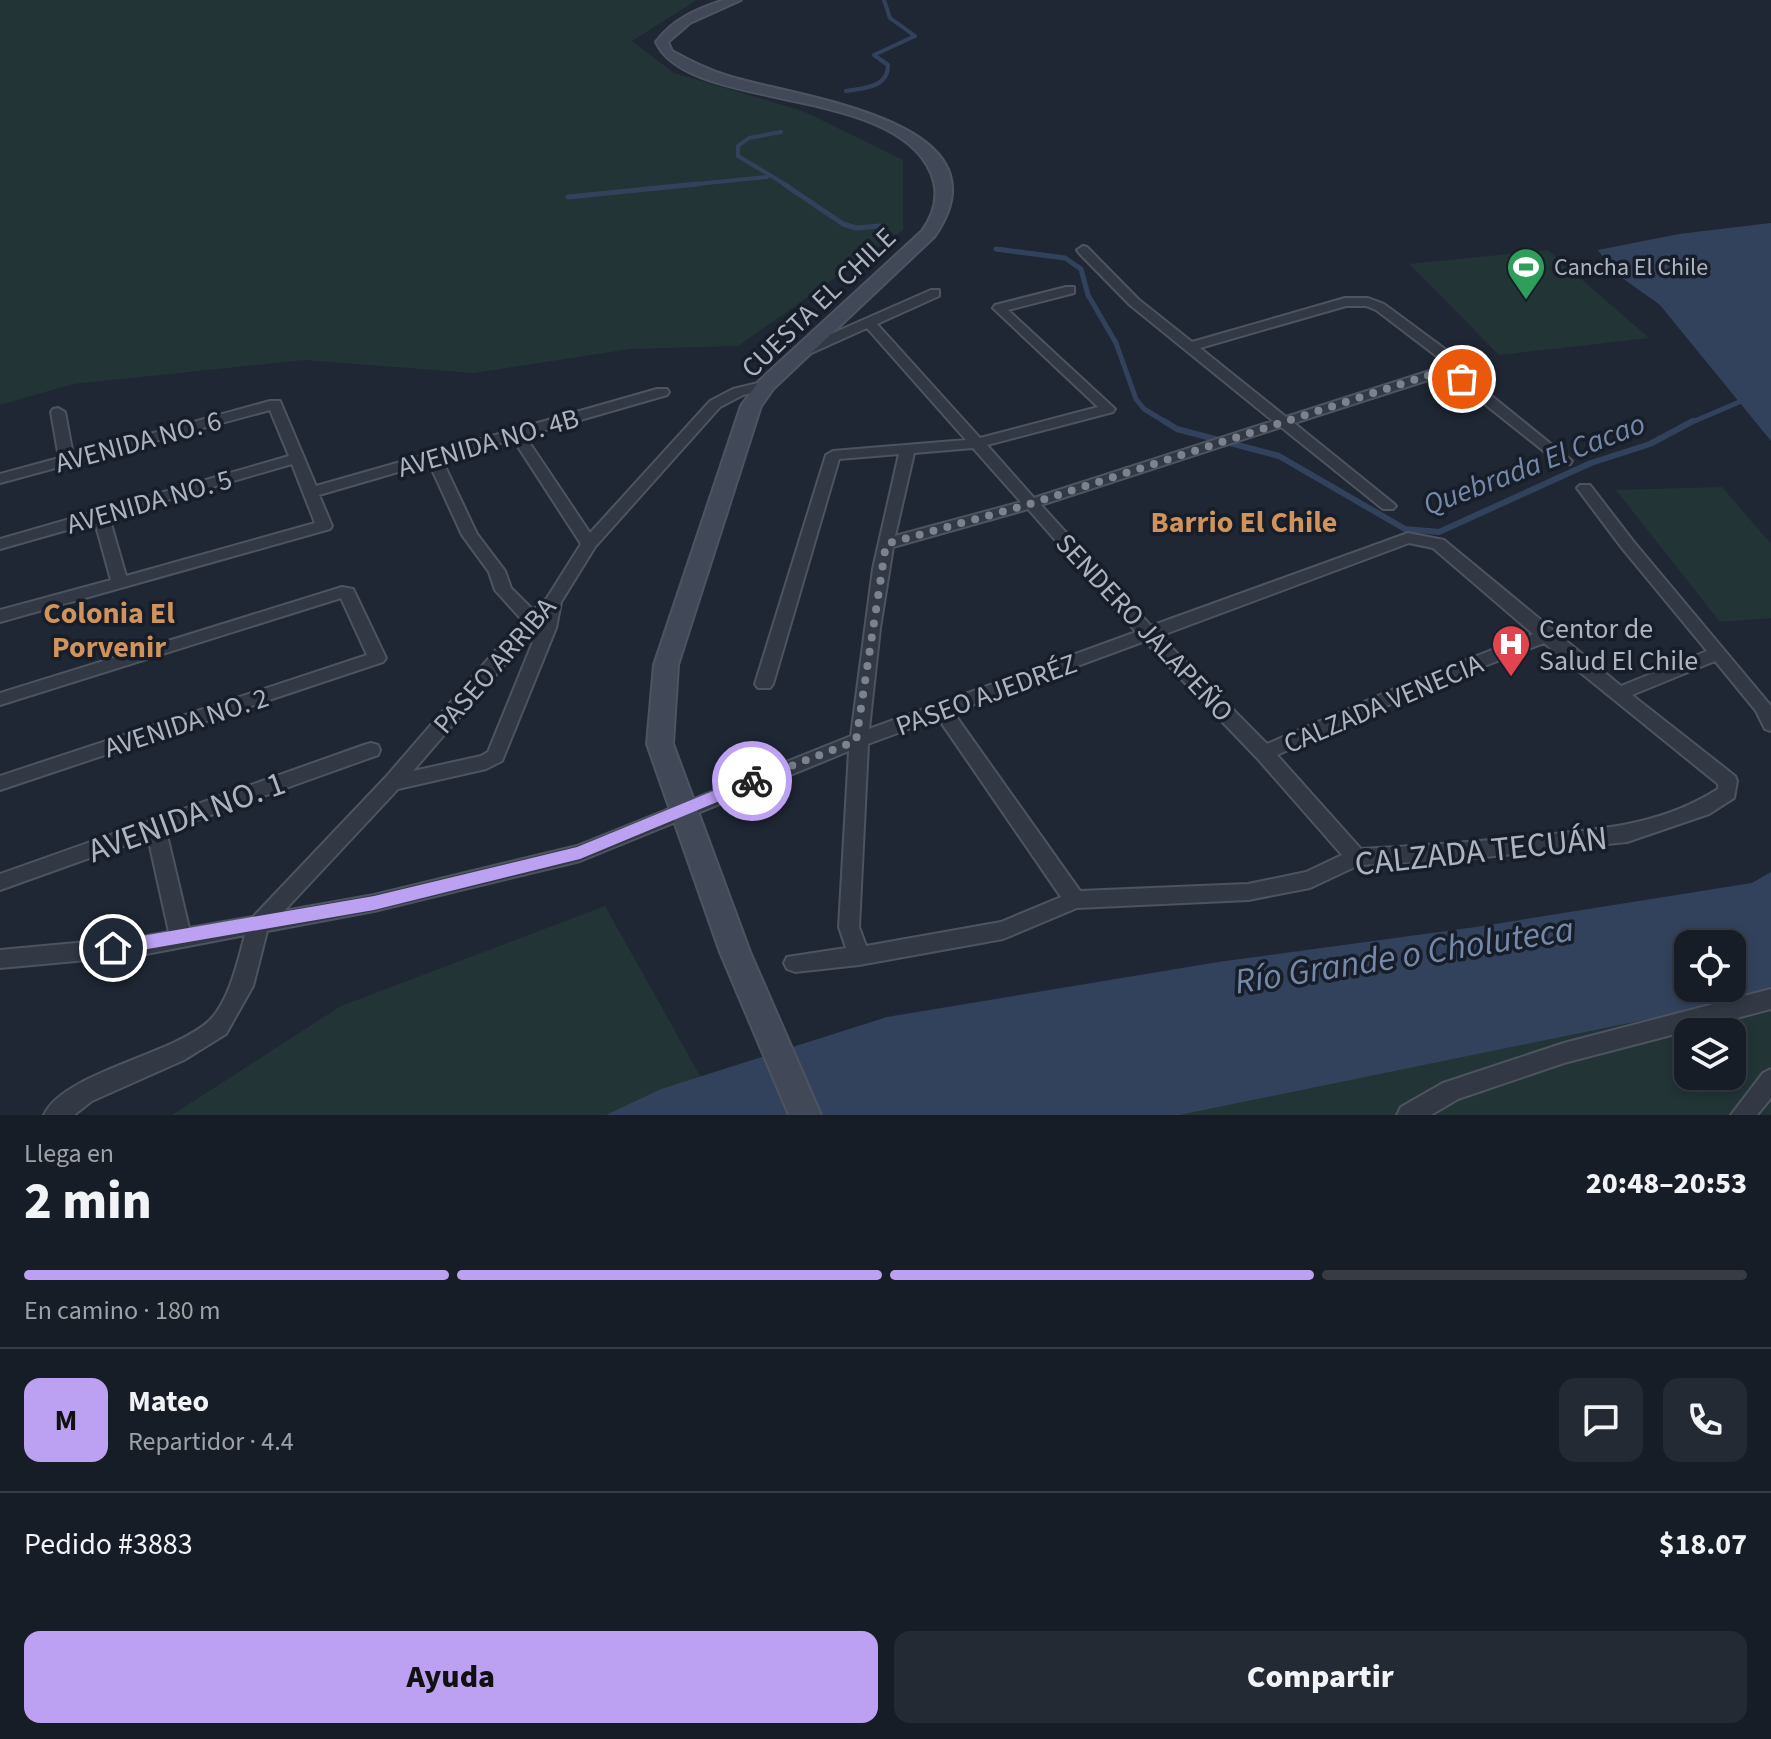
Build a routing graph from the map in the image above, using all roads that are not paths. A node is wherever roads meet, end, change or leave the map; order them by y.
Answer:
1 (735, 0) edge
2 (1083, 250) dead end
3 (1070, 290) dead end
4 (935, 293) dead end
5 (870, 324) junction
6 (1190, 347) junction
7 (801, 353) junction
8 (1454, 367) junction
9 (766, 385) junction
10 (662, 392) dead end
11 (58, 412) dead end
12 (1283, 422) junction
13 (517, 434) junction
14 (977, 443) junction
15 (907, 452) junction
16 (298, 458) junction
17 (434, 458) junction
18 (67, 461) junction
19 (1565, 461) dead end
20 (0, 479) edge
21 (1585, 488) dead end
22 (313, 492) junction
23 (1030, 504) junction
24 (1388, 506) dead end
25 (101, 515) junction
26 (0, 544) edge
27 (589, 544) junction
28 (886, 544) junction
29 (120, 584) junction
30 (553, 602) junction
31 (0, 616) edge
32 (532, 620) junction
33 (1149, 635) junction
34 (1546, 636) junction
35 (1719, 653) junction
36 (764, 684) dead end
37 (1618, 694) junction
38 (0, 699) edge
39 (942, 710) junction
40 (1771, 724) edge
41 (856, 741) junction
42 (371, 750) dead end
43 (1264, 753) junction
44 (0, 783) edge
45 (392, 783) junction
46 (682, 809) junction
47 (155, 827) junction
48 (1356, 857) junction
49 (0, 882) edge
50 (1075, 900) junction
51 (259, 924) junction
52 (181, 938) junction
53 (859, 956) junction
54 (0, 959) edge
55 (795, 963) dead end
56 (1771, 999) edge
57 (1771, 1080) edge
58 (56, 1115) edge
59 (805, 1115) edge
60 (1409, 1115) edge
61 (1743, 1115) edge

1 - 7 main road, CUESTA EL CHILE
2 - 6 street
3 - 14 street
4 - 5 street
5 - 7 street
5 - 14 street, SENDERO JALAPEÑO
6 - 8 street
6 - 12 street
7 - 9 main road, CUESTA EL CHILE
8 - 12 street
8 - 19 street
9 - 27 street, PASEO ARRIBA
9 - 46 main road, CUESTA EL CHILE
10 - 13 street, AVENIDA NO. 4B
11 - 18 street
12 - 23 street
12 - 24 street
13 - 17 street, AVENIDA NO. 4B
13 - 27 street
14 - 15 street
14 - 23 street, SENDERO JALAPEÑO
15 - 28 street
15 - 36 street
16 - 18 street, AVENIDA NO. 6
16 - 22 street
16 - 25 street, AVENIDA NO. 5
17 - 22 street, AVENIDA NO. 4B
17 - 32 street
18 - 20 street, AVENIDA NO. 6
21 - 35 street
22 - 29 street
23 - 28 street
23 - 33 street, SENDERO JALAPEÑO
25 - 26 street, AVENIDA NO. 5
25 - 29 street
27 - 30 street, PASEO ARRIBA
28 - 41 street
29 - 31 street
30 - 32 street, PASEO ARRIBA
30 - 45 street
32 - 45 street, PASEO ARRIBA
33 - 34 street, PASEO AJEDRÉZ
33 - 39 street, PASEO AJEDRÉZ
33 - 43 street, SENDERO JALAPEÑO
34 - 37 street
34 - 43 street, CALZADA VENECIA
35 - 37 street
35 - 40 street
37 - 48 street, CALZADA TECUÁN
38 - 44 street, AVENIDA NO. 2
39 - 41 street, PASEO AJEDRÉZ
39 - 50 street
41 - 46 street, PASEO AJEDRÉZ
41 - 53 street
42 - 47 street, AVENIDA NO. 1
43 - 48 street, SENDERO JALAPEÑO
45 - 51 street, PASEO ARRIBA
46 - 51 street, PASEO AJEDRÉZ
46 - 59 main road, CUESTA EL CHILE
47 - 49 street, AVENIDA NO. 1
47 - 52 street
48 - 50 street, CALZADA TECUÁN
50 - 53 street, CALZADA TECUÁN
51 - 52 street, PASEO AJEDRÉZ
51 - 58 street
52 - 54 street, PASEO AJEDRÉZ
53 - 55 street, CALZADA TECUÁN
56 - 60 street
57 - 61 street

